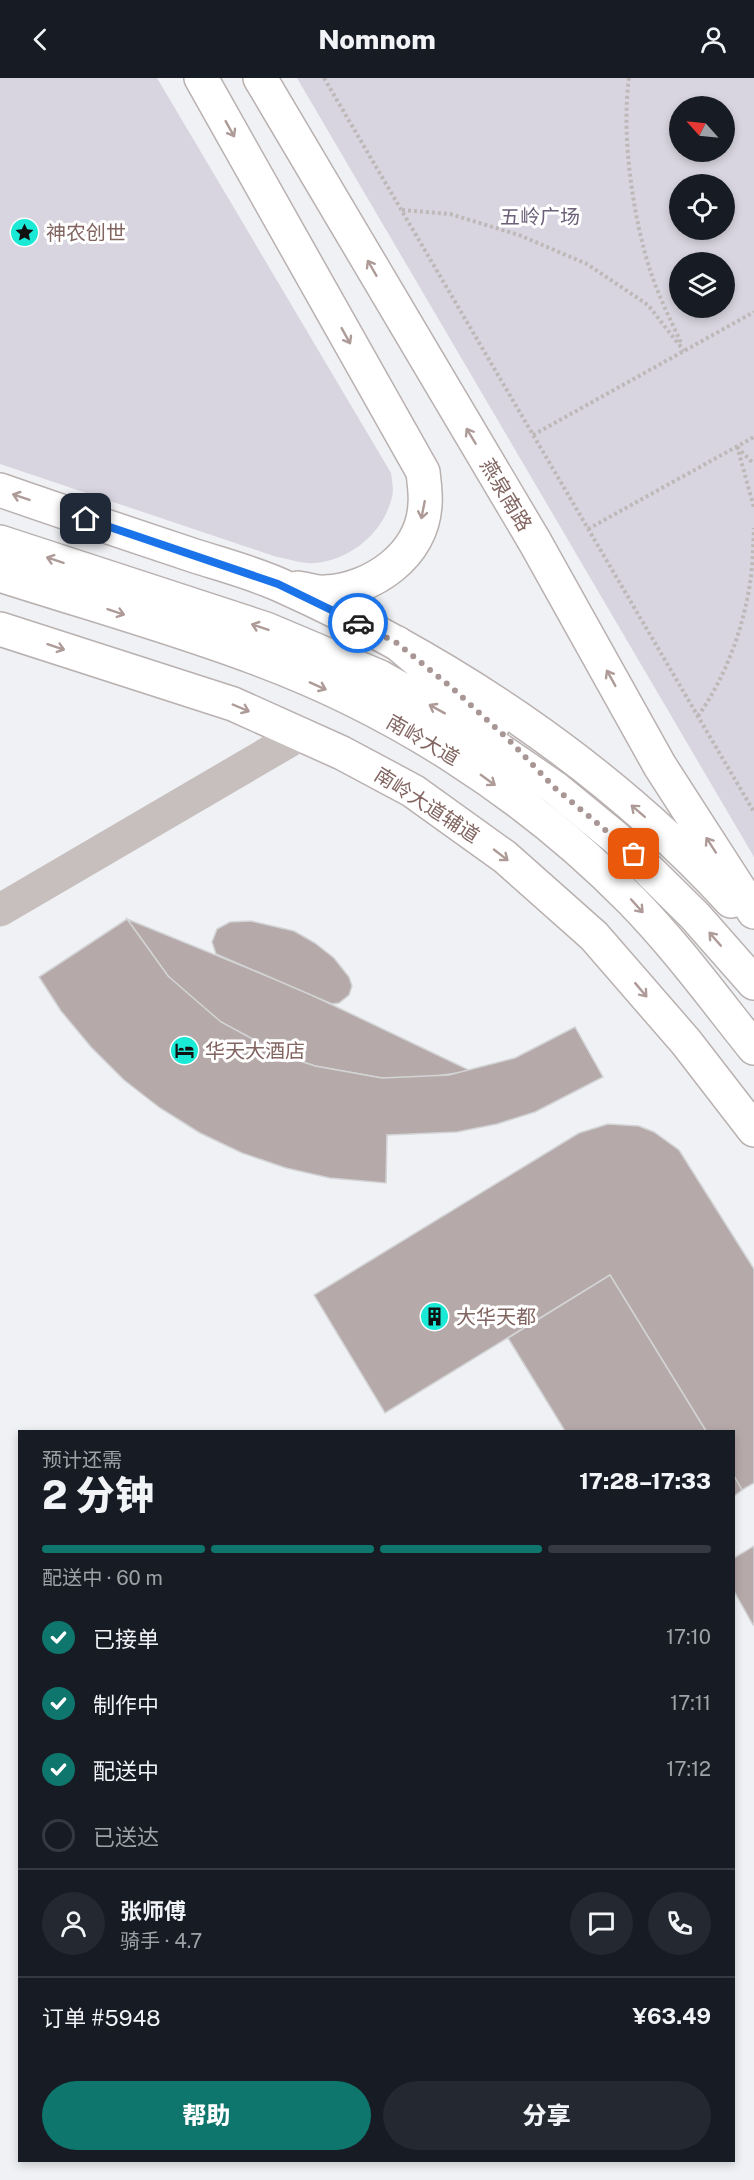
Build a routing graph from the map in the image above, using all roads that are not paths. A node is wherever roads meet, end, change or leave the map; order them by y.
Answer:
1 (201, 78) edge
2 (260, 78) edge
3 (0, 490) edge
4 (0, 543) edge
5 (0, 574) edge
6 (278, 584) junction
7 (0, 629) edge
8 (397, 643) junction
9 (301, 734) junction
10 (555, 788) junction
11 (0, 910) edge
12 (754, 912) edge
13 (754, 926) edge
14 (754, 983) edge
15 (754, 1048) edge
16 (754, 1130) edge

1 -> 6 main road
12 -> 2 main road, 燕泉南路
6 -> 3 main road
10 -> 4 main road, 南岭大道
5 -> 15 main road, 南岭大道
6 - 8 main road
7 -> 9 main road, 南岭大道辅道
8 - 10 main road
13 -> 8 main road
9 - 11 street
9 -> 16 main road, 南岭大道辅道
14 -> 10 main road, 南岭大道

